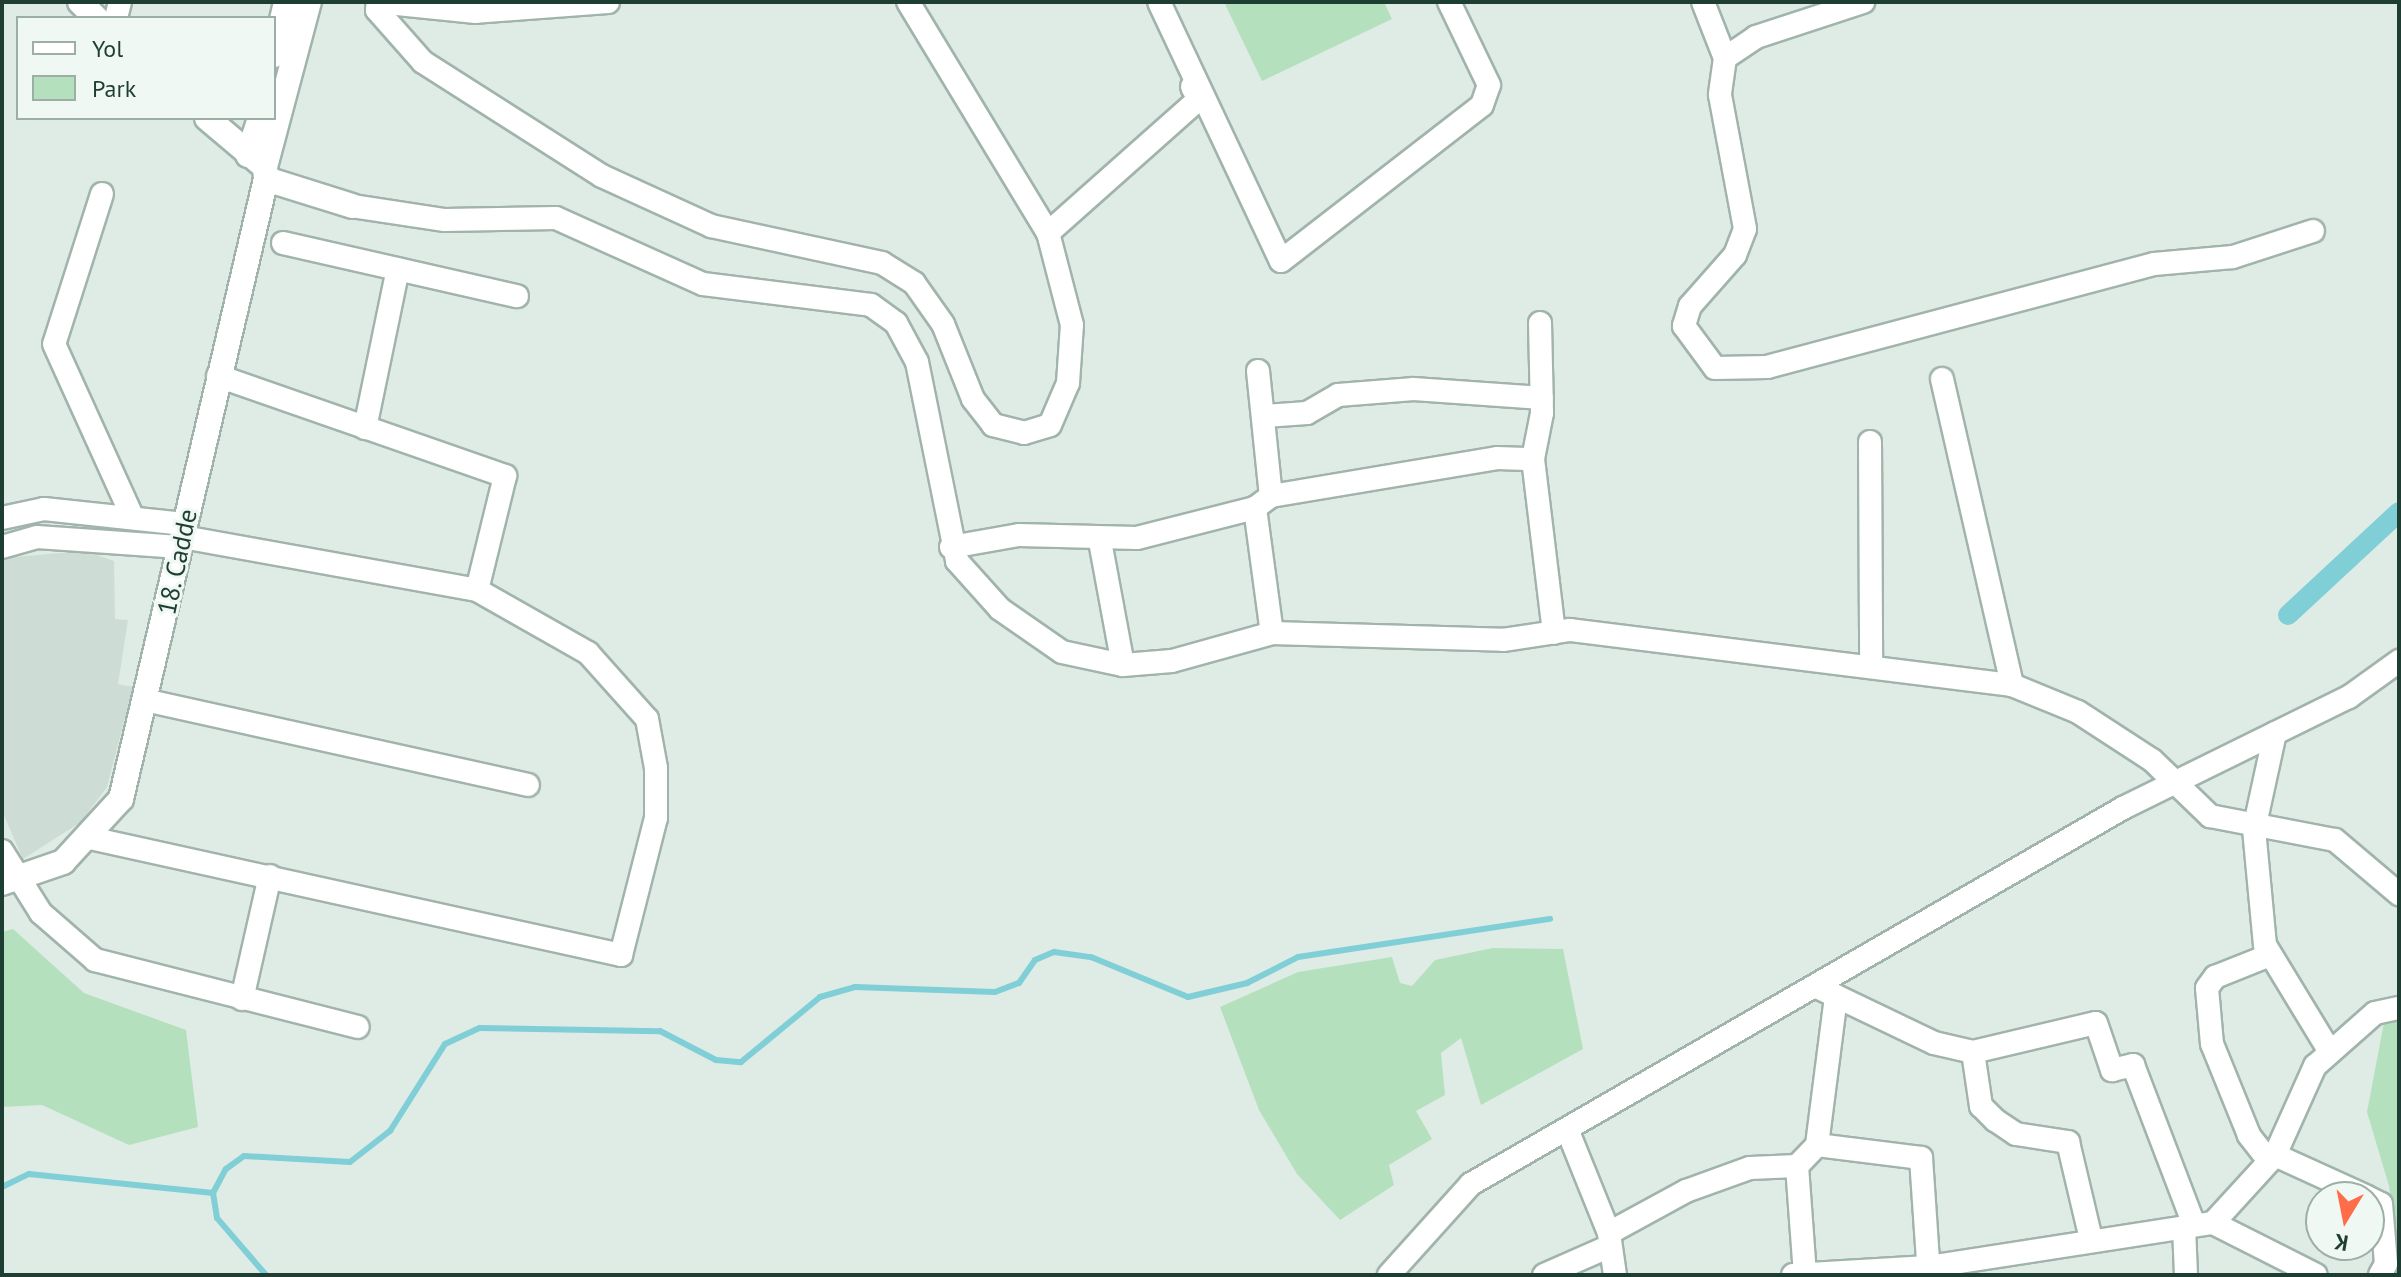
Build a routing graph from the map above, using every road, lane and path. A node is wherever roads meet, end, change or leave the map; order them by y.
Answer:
1 (286, 2) edge
2 (309, 2) edge
3 (608, 2) edge
4 (908, 2) edge
5 (1146, 2) edge
6 (1159, 2) edge
7 (1449, 2) edge
8 (1703, 2) edge
9 (1863, 2) edge
10 (276, 46) edge
11 (1725, 58) junction
12 (1199, 99) junction
13 (276, 113) edge
14 (209, 120) edge
15 (260, 120) edge
16 (274, 120) edge
17 (260, 167) junction
18 (102, 194) dead end
19 (352, 206) joint
20 (2313, 231) dead end
21 (1048, 233) junction
22 (283, 243) dead end
23 (398, 269) junction
24 (517, 296) dead end
25 (1540, 323) dead end
26 (1258, 371) dead end
27 (218, 376) junction
28 (1942, 379) dead end
29 (1542, 398) junction
30 (1265, 416) junction
31 (365, 428) junction
32 (1870, 442) dead end
33 (1533, 459) junction
34 (1263, 502) junction
35 (2, 518) edge
36 (133, 518) junction
37 (182, 536) junction
38 (1100, 541) junction
39 (2, 547) edge
40 (951, 547) junction
41 (477, 590) junction
42 (1272, 633) junction
43 (1554, 633) junction
44 (2399, 661) edge
45 (1123, 665) junction
46 (1871, 665) junction
47 (2012, 685) junction
48 (149, 701) junction
49 (2275, 733) junction
50 (2172, 784) junction
51 (528, 785) dead end
52 (2254, 829) junction
53 (90, 838) junction
54 (2, 851) edge
55 (270, 876) junction
56 (8, 881) edge
57 (2399, 894) edge
58 (2270, 955) junction
59 (1826, 991) junction
60 (242, 999) junction
61 (2399, 1008) edge
62 (358, 1027) dead end
63 (1973, 1052) junction
64 (2330, 1052) junction
65 (1567, 1129) junction
66 (1817, 1145) junction
67 (2272, 1158) junction
68 (1797, 1166) junction
69 (2327, 1181) edge
70 (2197, 1225) junction
71 (2091, 1239) junction
72 (1610, 1240) junction
73 (2385, 1252) edge
74 (1928, 1271) edge
75 (1801, 1274) edge
76 (1389, 1275) edge
77 (1544, 1275) edge
78 (1615, 1275) edge
79 (2186, 1275) edge
80 (2316, 1275) edge
81 (2380, 1275) edge

1 - 10 street
2 - 13 street, 18. Cadde
3 - 21 street
4 - 21 street
5 - 12 street
6 - 12 street
7 - 12 street
8 - 11 street
9 - 11 street
11 - 20 street
12 - 21 street
14 - 17 street
15 - 17 street, 18. Cadde
16 - 17 street, 18. Cadde
17 - 19 street
17 - 27 street, 18. Cadde
18 - 36 street
19 - 40 street
22 - 23 street
23 - 24 street
23 - 31 street
25 - 29 street
26 - 30 street
27 - 31 street
27 - 37 street, 18. Cadde
28 - 47 street
29 - 30 street
29 - 33 street
30 - 34 street
31 - 41 street
32 - 46 street
33 - 34 street
33 - 43 street
34 - 38 street
34 - 42 street
35 - 36 street
36 - 37 street
37 - 39 street
37 - 41 street
37 - 48 street, 18. Cadde
38 - 40 street
38 - 45 street
40 - 45 street
41 - 55 street
42 - 43 street
42 - 45 street
43 - 46 street
44 - 49 street
46 - 47 street
47 - 50 street
48 - 51 street
48 - 53 street, 18. Cadde
49 - 50 street
49 - 52 street
50 - 52 street
50 - 59 street
52 - 57 street
52 - 58 street
53 - 55 street
53 - 56 street, 18. Cadde
54 - 56 street
55 - 60 street
56 - 60 street
58 - 64 street
58 - 67 street
59 - 63 street
59 - 65 street
59 - 66 street
60 - 62 street
61 - 64 street
63 - 70 street
63 - 71 street
64 - 67 street
65 - 72 street
65 - 76 street
66 - 68 street
66 - 74 street
67 - 69 street
67 - 70 street
68 - 72 street
68 - 75 street
70 - 71 street
70 - 79 street
70 - 80 street
71 - 74 street
72 - 77 street
72 - 78 street
73 - 81 street
74 - 75 street

